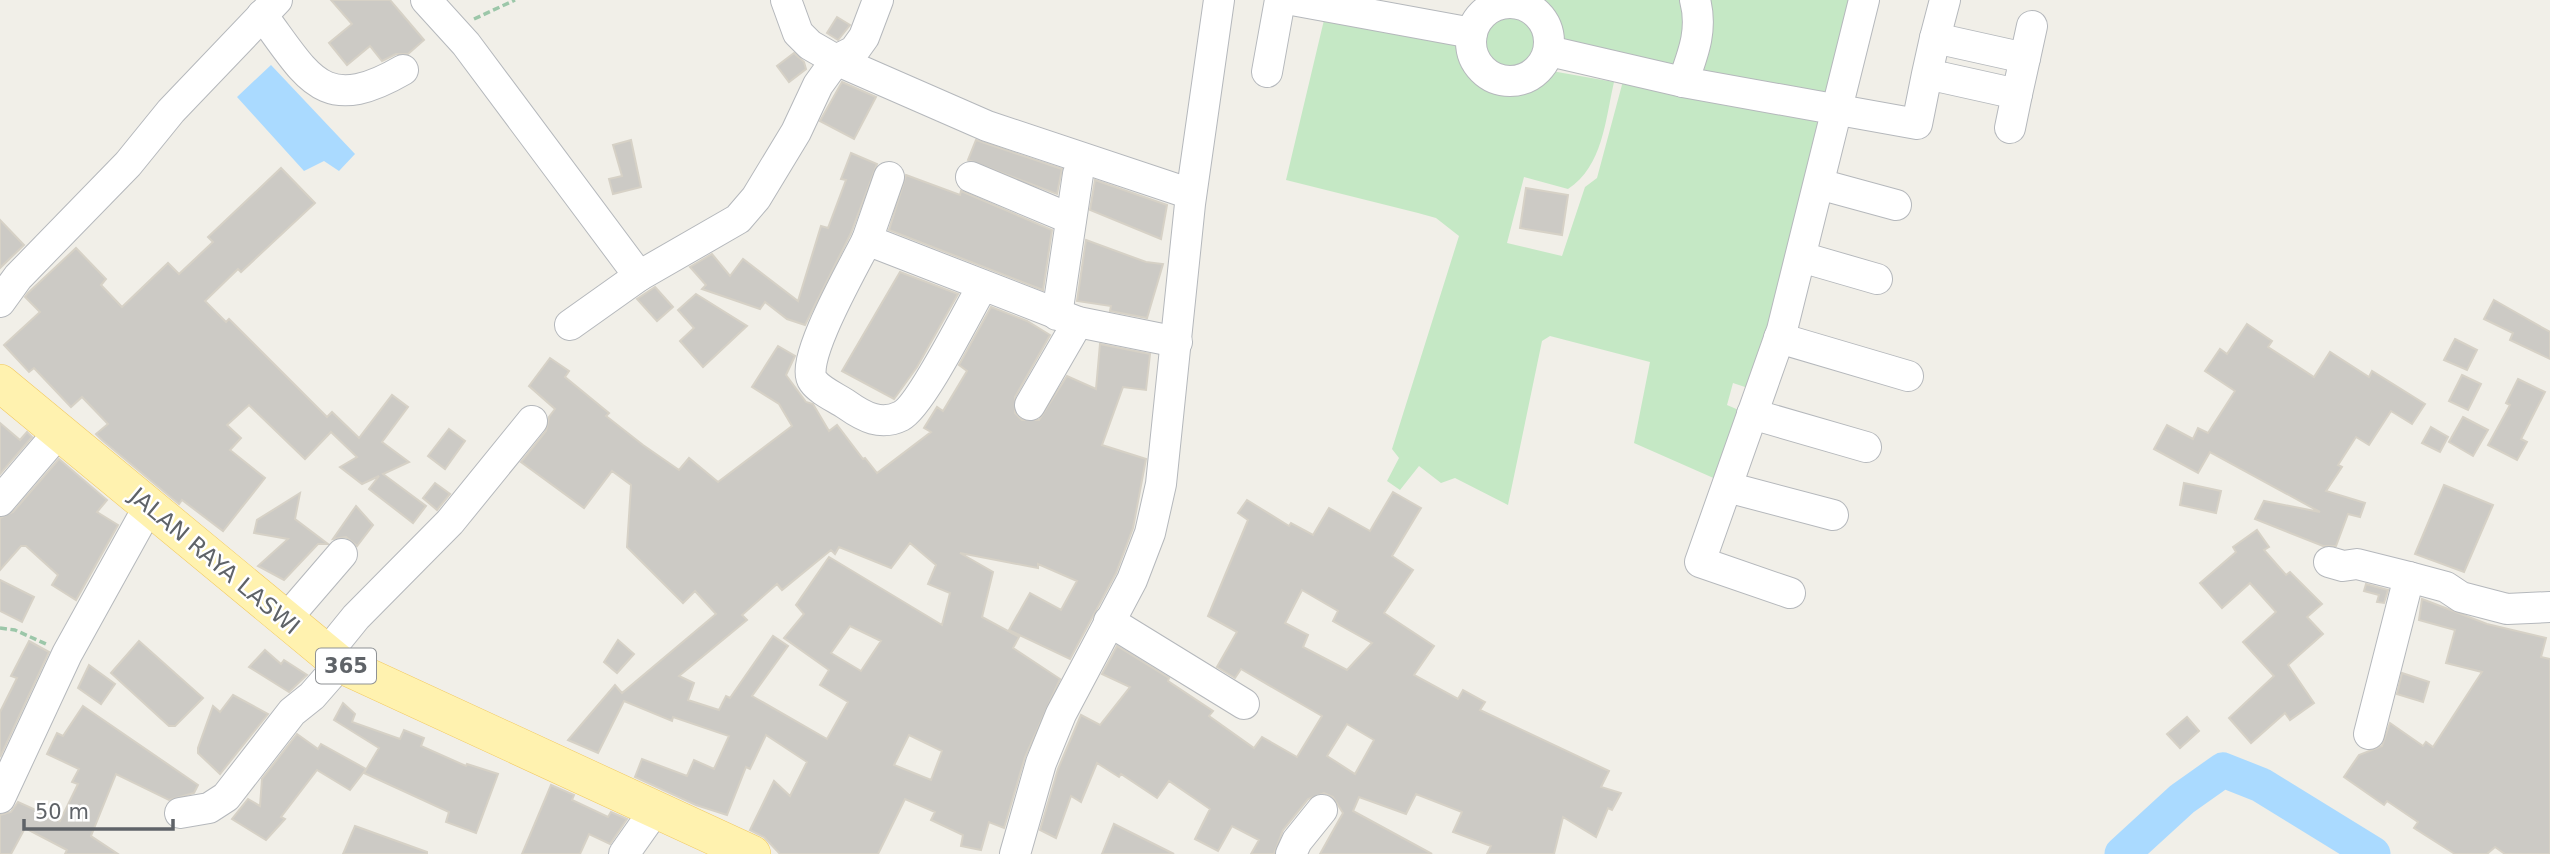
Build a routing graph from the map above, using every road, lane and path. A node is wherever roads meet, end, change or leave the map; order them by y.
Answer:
1 (426, 0) edge
2 (515, 0) edge
3 (786, 0) edge
4 (878, 0) edge
5 (1219, 0) edge
6 (1280, 0) edge
7 (1292, 0) edge
8 (1695, 0) edge
9 (1864, 0) edge
10 (1945, 0) edge
11 (1512, 1) edge
12 (269, 8) edge
13 (2032, 26) dead end
14 (453, 28) junction
15 (1472, 33) junction
16 (1935, 38) junction
17 (1549, 51) junction
18 (2025, 58) junction
19 (836, 60) junction
20 (403, 70) dead end
21 (1267, 72) dead end
22 (1927, 74) junction
23 (1683, 82) junction
24 (2017, 94) junction
25 (1839, 109) junction
26 (2010, 128) dead end
27 (1078, 174) dead end
28 (889, 177) dead end
29 (971, 177) dead end
30 (1819, 184) junction
31 (1191, 194) junction
32 (1896, 205) dead end
33 (1072, 219) junction
34 (867, 240) junction
35 (1801, 257) junction
36 (639, 276) junction
37 (1877, 279) dead end
38 (983, 285) junction
39 (0, 302) edge
40 (1068, 319) junction
41 (570, 325) dead end
42 (1779, 338) junction
43 (1177, 342) junction
44 (1908, 376) dead end
45 (0, 383) edge
46 (1030, 405) dead end
47 (1752, 414) junction
48 (532, 421) dead end
49 (59, 432) junction
50 (1866, 447) dead end
51 (1727, 487) junction
52 (0, 501) edge
53 (149, 506) junction
54 (1833, 515) dead end
55 (341, 554) dead end
56 (2329, 562) dead end
57 (2409, 577) junction
58 (1790, 593) dead end
59 (2550, 607) edge
60 (286, 619) junction
61 (1109, 621) junction
62 (0, 628) edge
63 (67, 654) junction
64 (333, 659) junction
65 (1244, 704) dead end
66 (2369, 734) dead end
67 (0, 798) edge
68 (655, 810) junction
69 (1322, 810) dead end
70 (180, 813) dead end
71 (624, 854) edge
72 (752, 854) edge
73 (1015, 854) edge
74 (1291, 854) edge

1 - 14 street
2 - 14 path
3 - 19 street
4 - 19 street
5 - 31 street
6 - 21 street
7 - 15 street
8 - 23 street
9 - 25 street
10 - 16 street
11 - 15 street
11 - 17 street
12 - 20 street
12 - 39 street
13 - 18 street
14 - 36 street
15 - 17 street
16 - 18 street
16 - 22 street
17 - 23 street
18 - 24 street
19 - 31 street
19 - 36 street
22 - 24 street
22 - 25 street
23 - 25 street
24 - 26 street
25 - 30 street
27 - 33 street
28 - 34 street
29 - 33 street
30 - 32 street
30 - 35 street
31 - 43 street
33 - 40 street
34 - 38 street
34 - 38 street
35 - 37 street
35 - 42 street
36 - 41 street
38 - 40 street
40 - 43 street
40 - 46 street
42 - 44 street
42 - 47 street
43 - 61 street
45 - 49 main road, JALAN RAYA LASWI / 365
47 - 50 street
47 - 51 street
48 - 64 street
49 - 52 street
49 - 53 main road, JALAN RAYA LASWI / 365
51 - 54 street
51 - 58 street
53 - 60 main road, JALAN RAYA LASWI / 365
53 - 63 street
55 - 60 street
56 - 57 street
57 - 59 street
57 - 66 street
60 - 64 main road, JALAN RAYA LASWI / 365
61 - 65 street
61 - 73 street
62 - 63 path
63 - 67 street
64 - 68 main road, JALAN RAYA LASWI / 365
64 - 70 street
68 - 71 street
68 - 72 main road, JALAN RAYA LASWI / 365
69 - 74 street

